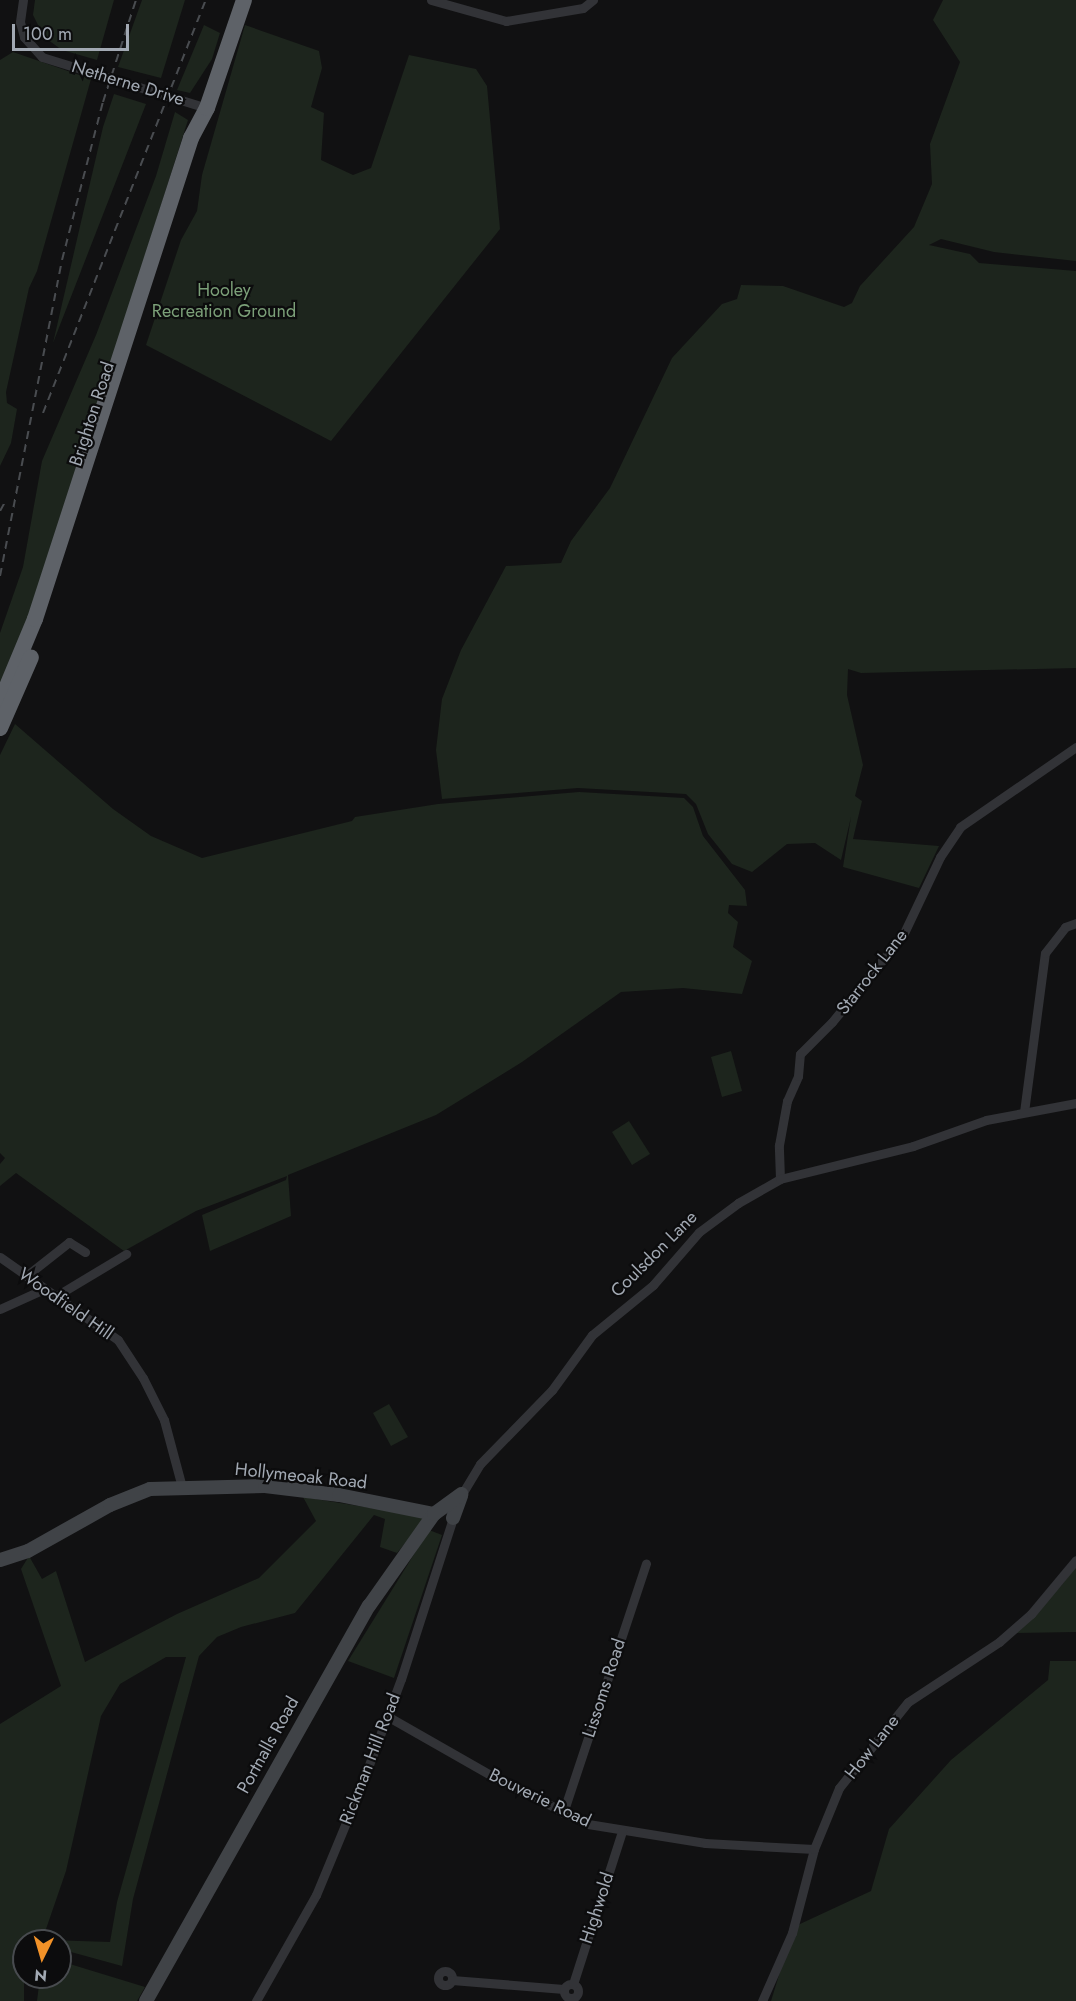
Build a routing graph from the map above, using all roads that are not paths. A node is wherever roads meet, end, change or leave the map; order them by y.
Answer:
1 (23, 0) edge
2 (244, 0) edge
3 (431, 0) edge
4 (593, 0) edge
5 (454, 3) edge
6 (207, 108) junction
7 (0, 703) edge
8 (0, 728) edge
9 (1076, 747) edge
10 (1076, 923) edge
11 (1076, 1103) edge
12 (1023, 1113) junction
13 (780, 1179) junction
14 (85, 1252) dead end
15 (126, 1254) dead end
16 (0, 1257) edge
17 (26, 1276) junction
18 (44, 1289) junction
19 (56, 1296) junction
20 (0, 1309) edge
21 (182, 1487) junction
22 (462, 1494) junction
23 (434, 1514) junction
24 (453, 1518) joint
25 (0, 1560) edge
26 (1076, 1560) edge
27 (646, 1563) dead end
28 (387, 1716) junction
29 (563, 1813) junction
30 (622, 1831) junction
31 (814, 1849) junction
32 (452, 1980) dead end
33 (146, 2001) edge
34 (256, 2001) edge
35 (762, 2001) edge

1 - 6 street, Netherne Drive
2 - 6 highway, Brighton Road
3 - 5 street
4 - 5 street
6 - 7 highway, Brighton Road
6 - 8 highway, Brighton Road
9 - 13 street, Starrock Lane
10 - 12 street
11 - 12 street, Coulsdon Lane
12 - 13 street, Coulsdon Lane
13 - 22 street, Coulsdon Lane
14 - 17 street
15 - 19 street
16 - 17 street, Woodfield Hill
17 - 18 street, Woodfield Hill
18 - 19 street, Woodfield Hill
18 - 20 street
19 - 21 street, Woodfield Hill
21 - 23 street, Hollymeoak Road
21 - 25 street, Hollymeoak Road
22 - 23 street, Coulsdon Lane
22 - 24 street, Coulsdon Lane
23 - 33 street, Portnalls Road
24 - 28 street, Rickman Hill Road
26 - 31 street, How Lane
27 - 29 street, Lissoms Road
28 - 29 street, Bouverie Road
28 - 34 street, Rickman Hill Road
29 - 30 street, Bouverie Road
30 - 31 street, Bouverie Road
30 - 32 street, Highwold
31 - 35 street, How Lane

